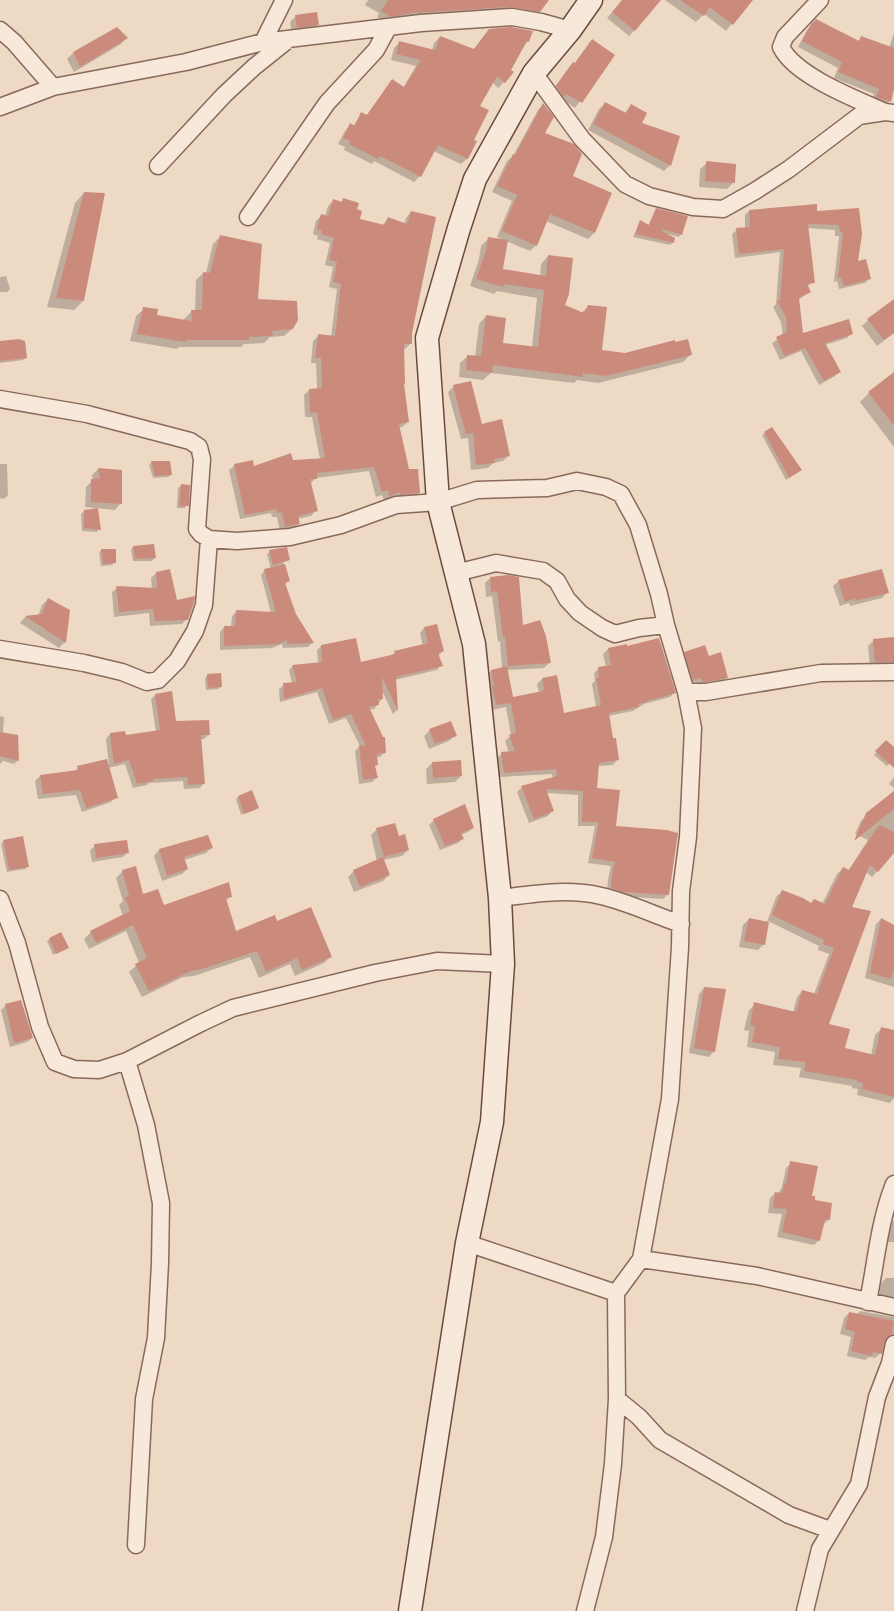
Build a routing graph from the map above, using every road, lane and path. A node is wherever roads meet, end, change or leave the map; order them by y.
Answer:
1 (284, 0) edge
2 (590, 0) edge
3 (820, 0) edge
4 (388, 28) junction
5 (0, 30) edge
6 (570, 30) junction
7 (289, 39) junction
8 (262, 42) junction
9 (534, 73) junction
10 (53, 86) junction
11 (0, 107) edge
12 (889, 113) edge
13 (158, 166) dead end
14 (248, 217) dead end
15 (0, 399) edge
16 (438, 502) junction
17 (209, 539) junction
18 (456, 573) junction
19 (666, 625) junction
20 (0, 649) edge
21 (894, 672) edge
22 (686, 692) junction
23 (500, 898) junction
24 (0, 899) edge
25 (681, 924) junction
26 (503, 964) junction
27 (128, 1061) junction
28 (894, 1184) edge
29 (466, 1243) junction
30 (641, 1259) junction
31 (616, 1293) junction
32 (868, 1302) junction
33 (894, 1308) edge
34 (894, 1344) edge
35 (616, 1400) junction
36 (830, 1530) junction
37 (136, 1545) dead end
38 (410, 1611) edge
39 (585, 1611) edge
40 (805, 1611) edge

1 - 8 street
2 - 6 main road
3 - 12 street
4 - 6 street
4 - 7 street
4 - 14 street
5 - 10 street
6 - 9 main road
7 - 8 street
7 - 13 street
8 - 10 street
9 - 12 street
9 - 16 main road
10 - 11 street
15 - 17 street
16 - 17 street
16 - 18 main road
16 - 19 street
17 - 20 street
18 - 19 street
18 - 23 main road
19 - 22 street
21 - 22 street
22 - 25 street
23 - 25 street
23 - 26 main road
24 - 27 street
25 - 30 street
26 - 27 street
26 - 29 main road
27 - 37 street
28 - 32 street
29 - 31 street
29 - 38 main road
30 - 31 street
30 - 32 street
31 - 35 street
32 - 33 street
34 - 36 street
35 - 36 street
35 - 39 street
36 - 40 street

